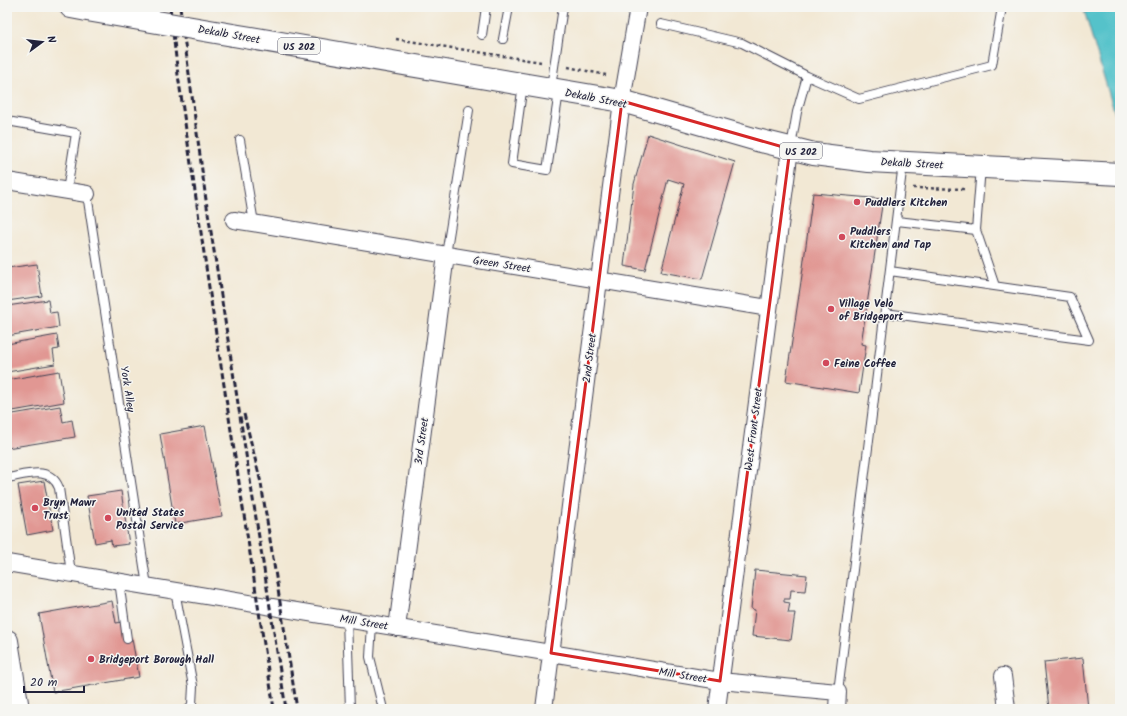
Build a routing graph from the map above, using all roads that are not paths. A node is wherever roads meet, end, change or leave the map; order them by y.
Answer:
1 (486, 7) edge
2 (509, 7) edge
3 (563, 7) edge
4 (638, 7) edge
5 (1002, 7) edge
6 (79, 8) edge
7 (661, 24) dead end
8 (482, 36) dead end
9 (503, 39) dead end
10 (807, 76) junction
11 (523, 84) junction
12 (555, 90) junction
13 (622, 102) junction
14 (469, 110) dead end
15 (7, 121) edge
16 (240, 140) dead end
17 (790, 149) junction
18 (903, 162) junction
19 (984, 166) junction
20 (1120, 174) edge
21 (7, 181) edge
22 (67, 191) junction
23 (87, 194) joint
24 (234, 220) dead end
25 (896, 221) junction
26 (254, 223) junction
27 (976, 230) junction
28 (446, 255) junction
29 (890, 271) junction
30 (599, 280) junction
31 (995, 286) junction
32 (769, 308) junction
33 (885, 313) junction
34 (7, 478) edge
35 (7, 563) edge
36 (71, 573) junction
37 (119, 582) junction
38 (147, 586) junction
39 (176, 591) junction
40 (347, 620) junction
41 (372, 624) junction
42 (397, 628) junction
43 (127, 639) dead end
44 (7, 641) edge
45 (551, 653) junction
46 (1003, 676) dead end
47 (720, 681) junction
48 (838, 692) junction
49 (16, 709) edge
50 (189, 709) edge
51 (350, 709) edge
52 (382, 709) edge
53 (544, 709) edge
54 (717, 709) edge
55 (837, 709) edge
56 (1007, 709) edge

1 - 8 lane
2 - 9 lane
3 - 12 lane
4 - 13 street, 2nd Street
5 - 10 lane
6 - 11 main road, Dekalb Street / US 202, bridge
7 - 10 lane
10 - 17 lane
11 - 12 main road, Dekalb Street / US 202
11 - 12 lane
12 - 13 main road, Dekalb Street / US 202
13 - 17 main road, Dekalb Street / US 202
13 - 30 street, 2nd Street
14 - 28 lane
15 - 22 lane
16 - 26 lane
17 - 18 main road, Dekalb Street / US 202
17 - 32 street, West Front Street
18 - 19 main road, Dekalb Street / US 202
18 - 25 lane
19 - 20 main road, Dekalb Street / US 202
19 - 27 lane
21 - 22 street
22 - 23 street
23 - 38 lane, York Alley
24 - 26 street, Green Street
25 - 27 lane
25 - 29 lane
26 - 28 street, Green Street
27 - 31 lane
28 - 30 street, Green Street
28 - 42 street, 3rd Street
29 - 31 lane
29 - 33 lane
30 - 32 street, Green Street
30 - 45 street, 2nd Street
31 - 33 lane
32 - 47 street, West Front Street
33 - 48 lane
34 - 36 lane
35 - 36 street, Mill Street
36 - 37 street, Mill Street
37 - 38 street, Mill Street
37 - 43 lane
38 - 39 street, Mill Street
39 - 40 street, Mill Street
39 - 50 lane
40 - 41 street, Mill Street
40 - 51 lane
41 - 42 street, Mill Street
41 - 52 lane
42 - 45 street, Mill Street
44 - 49 main road
45 - 47 street, Mill Street
45 - 53 street, 2nd Street
46 - 56 street
47 - 48 street, Mill Street
47 - 54 street, West Front Street
48 - 55 street

